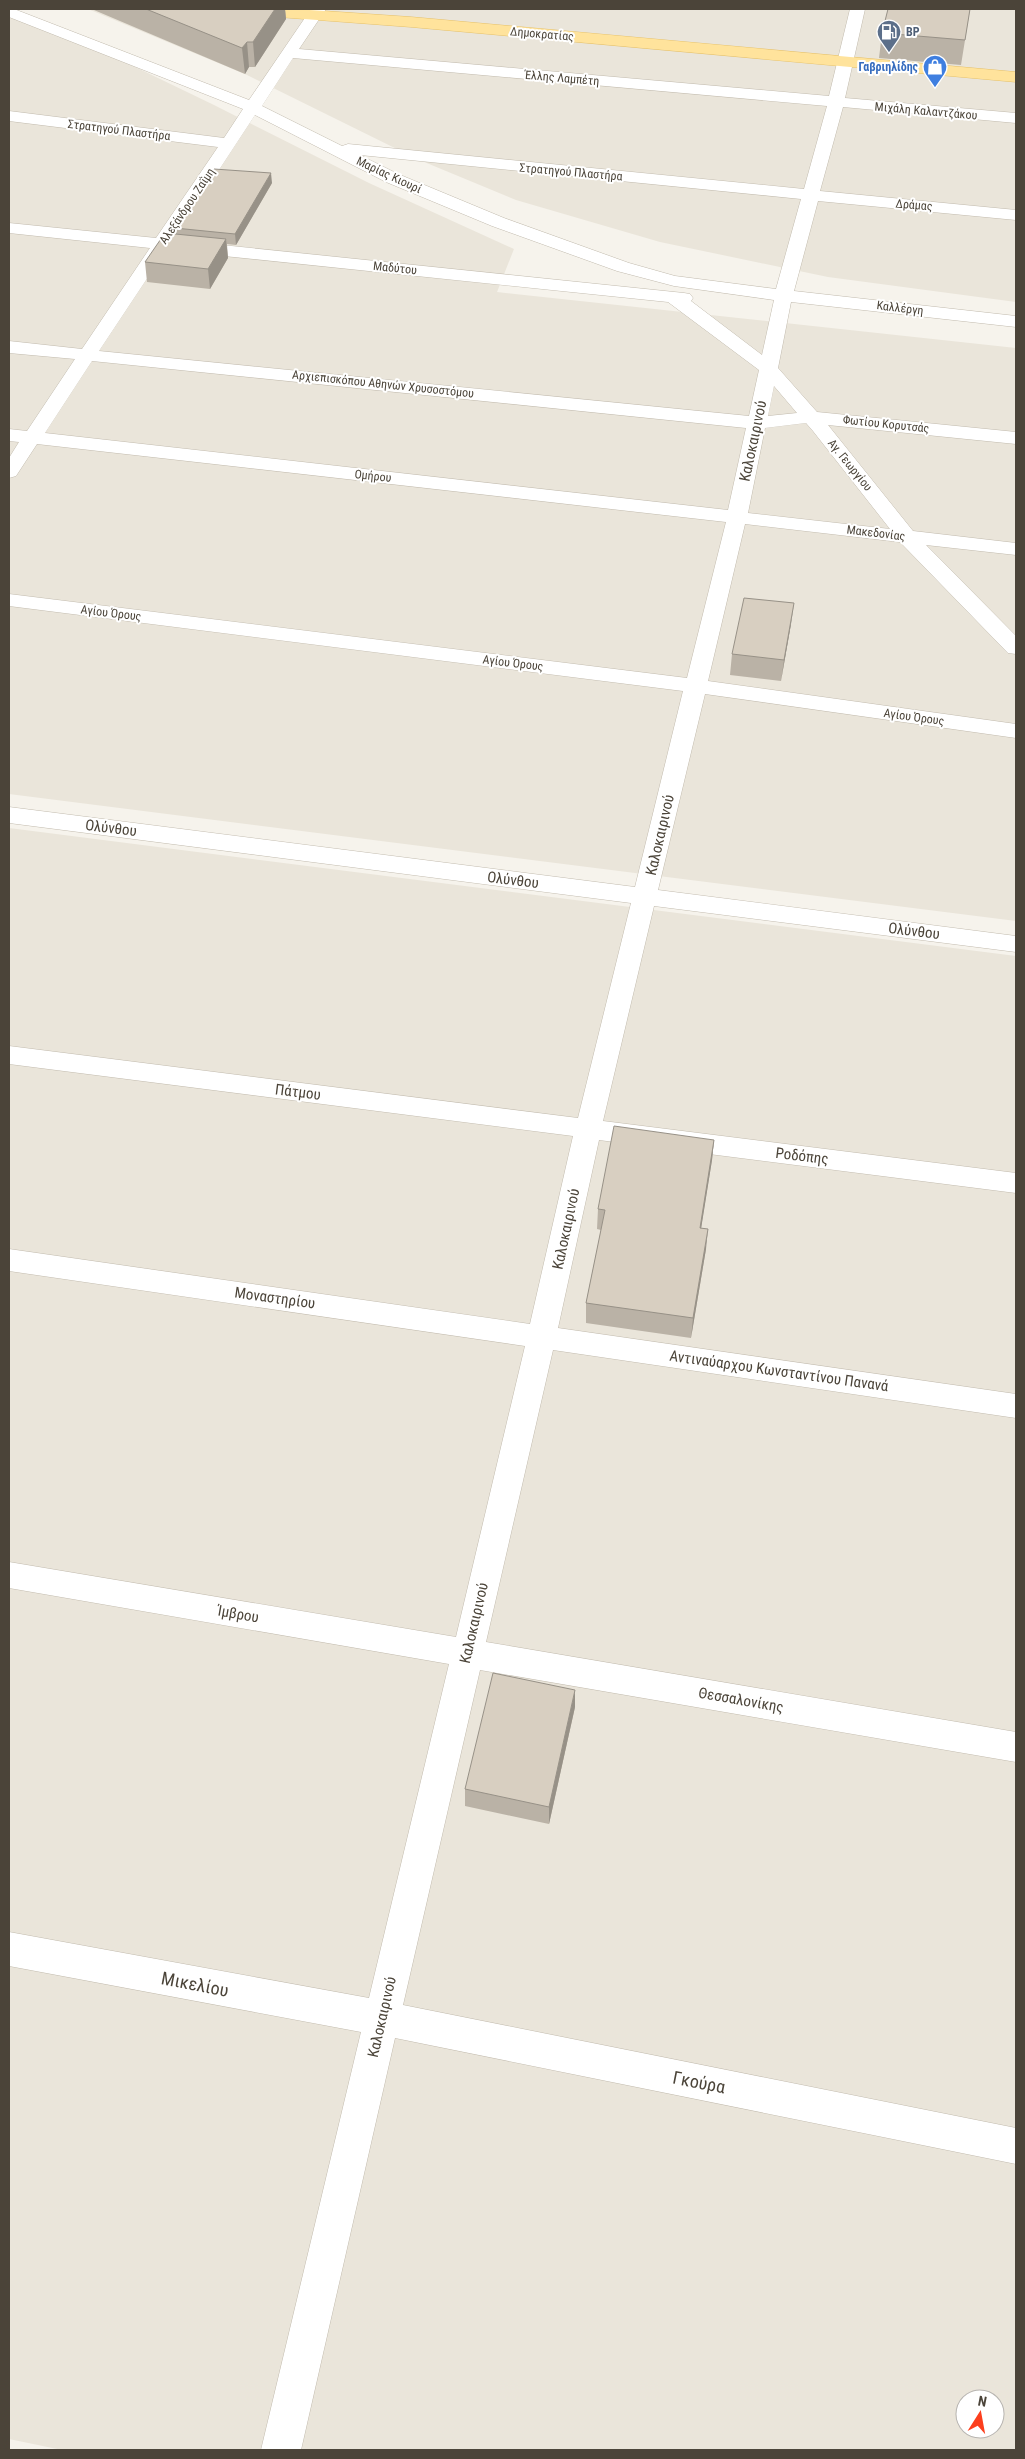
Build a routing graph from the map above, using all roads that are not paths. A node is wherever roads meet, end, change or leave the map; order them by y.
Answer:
1 (238, 9) edge
2 (858, 9) edge
3 (316, 11) edge
4 (9, 12) edge
5 (288, 53) junction
6 (846, 62) junction
7 (1016, 78) edge
8 (836, 103) junction
9 (252, 107) junction
10 (9, 116) edge
11 (1016, 118) edge
12 (228, 143) junction
13 (330, 148) junction
14 (812, 196) junction
15 (1016, 215) edge
16 (9, 228) edge
17 (161, 244) junction
18 (672, 296) junction
19 (782, 302) junction
20 (1016, 322) edge
21 (9, 347) edge
22 (88, 354) junction
23 (769, 369) junction
24 (811, 417) junction
25 (757, 423) junction
26 (9, 435) edge
27 (32, 438) junction
28 (1016, 438) edge
29 (9, 472) edge
30 (736, 517) junction
31 (907, 537) junction
32 (1016, 549) edge
33 (9, 600) edge
34 (1016, 648) edge
35 (694, 686) junction
36 (1016, 731) edge
37 (9, 816) edge
38 (646, 896) junction
39 (1016, 944) edge
40 (9, 1055) edge
41 (588, 1129) junction
42 (1016, 1183) edge
43 (9, 1260) edge
44 (542, 1336) junction
45 (1016, 1406) edge
46 (9, 1575) edge
47 (466, 1653) junction
48 (1016, 1747) edge
49 (9, 1949) edge
50 (382, 2018) junction
51 (1016, 2146) edge
52 (281, 2450) edge

1 - 3 main road, Δημοκρατίας
2 - 6 street, Καλοκαιρινού
3 - 5 street, Αλεξάνδρου Ζαΐμη
3 - 6 main road, Δημοκρατίας
4 - 9 street, Μαρίας Κιουρί
5 - 8 street, Έλλης Λαμπέτη
5 - 9 street, Αλεξάνδρου Ζαΐμη
6 - 7 main road, Δημοκρατίας
6 - 8 street, Καλοκαιρινού
8 - 11 street, Μιχάλη Καλαντζάκου
8 - 14 street, Καλοκαιρινού
9 - 12 street, Αλεξάνδρου Ζαΐμη
9 - 13 street, Μαρίας Κιουρί
10 - 12 street, Στρατηγού Πλαστήρα
12 - 17 street, Αλεξάνδρου Ζαΐμη
13 - 14 street, Στρατηγού Πλαστήρα
13 - 19 street, Μαρίας Κιουρί
14 - 15 street, Δράμας
14 - 19 street, Καλοκαιρινού
16 - 17 street, Μαδύτου
17 - 18 street, Μαδύτου
17 - 22 street, Αλεξάνδρου Ζαΐμη
18 - 19 street, Μαδύτου
18 - 23 street, Αγ. Γεωργίου
19 - 20 street, Καλλέργη
19 - 23 street, Καλοκαιρινού
21 - 22 street, Αρχιεπισκόπου Αθηνών Χρυσοστόμου
22 - 25 street, Αρχιεπισκόπου Αθηνών Χρυσοστόμου
22 - 27 street, Αλεξάνδρου Ζαΐμη
23 - 24 street, Αγ. Γεωργίου
23 - 25 street, Καλοκαιρινού
24 - 25 street, Φωτίου Κορυτσάς
24 - 28 street, Φωτίου Κορυτσάς
24 - 31 street, Αγ. Γεωργίου
25 - 30 street, Καλοκαιρινού
26 - 27 street, Ομήρου
27 - 29 street, Αλεξάνδρου Ζαΐμη
27 - 30 street, Ομήρου
30 - 31 street, Μακεδονίας
30 - 35 street, Καλοκαιρινού
31 - 32 street, Μακεδονίας
31 - 34 street, Αγ. Γεωργίου
33 - 35 street, Αγίου Όρους
35 - 36 street, Αγίου Όρους
35 - 38 street, Καλοκαιρινού
37 - 38 street, Ολύνθου
38 - 39 street, Ολύνθου
38 - 41 street, Καλοκαιρινού
40 - 41 street, Πάτμου
41 - 42 street, Ροδόπης
41 - 44 street, Καλοκαιρινού
43 - 44 street, Μοναστηρίου
44 - 45 street, Αντιναύαρχου Κωνσταντίνου Πανανά
44 - 47 street, Καλοκαιρινού
46 - 47 street, Ίμβρου
47 - 48 street, Θεσσαλονίκης
47 - 50 street, Καλοκαιρινού
49 - 50 street, Μικελίου
50 - 51 street, Γκούρα
50 - 52 street, Καλοκαιρινού

